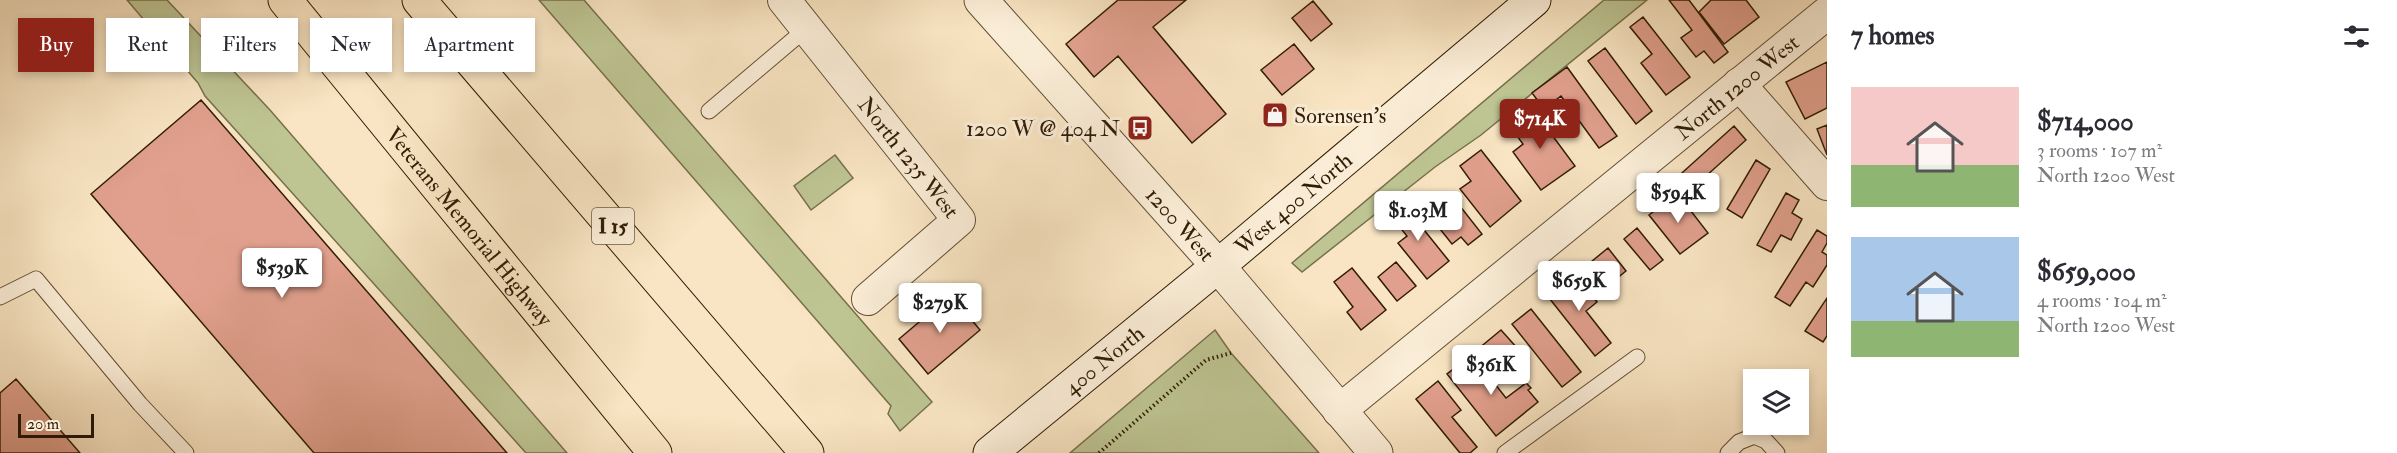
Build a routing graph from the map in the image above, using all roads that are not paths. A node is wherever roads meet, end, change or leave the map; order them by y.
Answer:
1 (285, 0) edge
2 (419, 0) edge
3 (981, 0) edge
4 (1534, 0) edge
5 (785, 1) edge
6 (1827, 13) edge
7 (807, 28) junction
8 (1739, 84) junction
9 (709, 111) dead end
10 (1827, 184) edge
11 (1218, 266) junction
12 (0, 297) edge
13 (868, 299) dead end
14 (1637, 357) dead end
15 (1339, 411) junction
16 (186, 453) edge
17 (655, 453) edge
18 (807, 453) edge
19 (990, 453) edge
20 (1376, 453) edge
21 (1504, 453) edge
22 (1728, 453) edge
23 (1777, 453) edge

1 - 17 highway, Veterans Memorial Highway
2 - 18 highway, I 15
3 - 11 main road, 1200 West
4 - 11 main road, West 400 North
5 - 7 street, North 1235 West
6 - 8 street, North 1200 West
7 - 9 lane
7 - 13 street, North 1235 West
8 - 10 street
8 - 15 street, North 1200 West
11 - 15 main road, 1200 West
11 - 19 main road, 400 North
12 - 16 lane
14 - 21 lane
15 - 20 main road, 1200 West
22 - 23 lane

